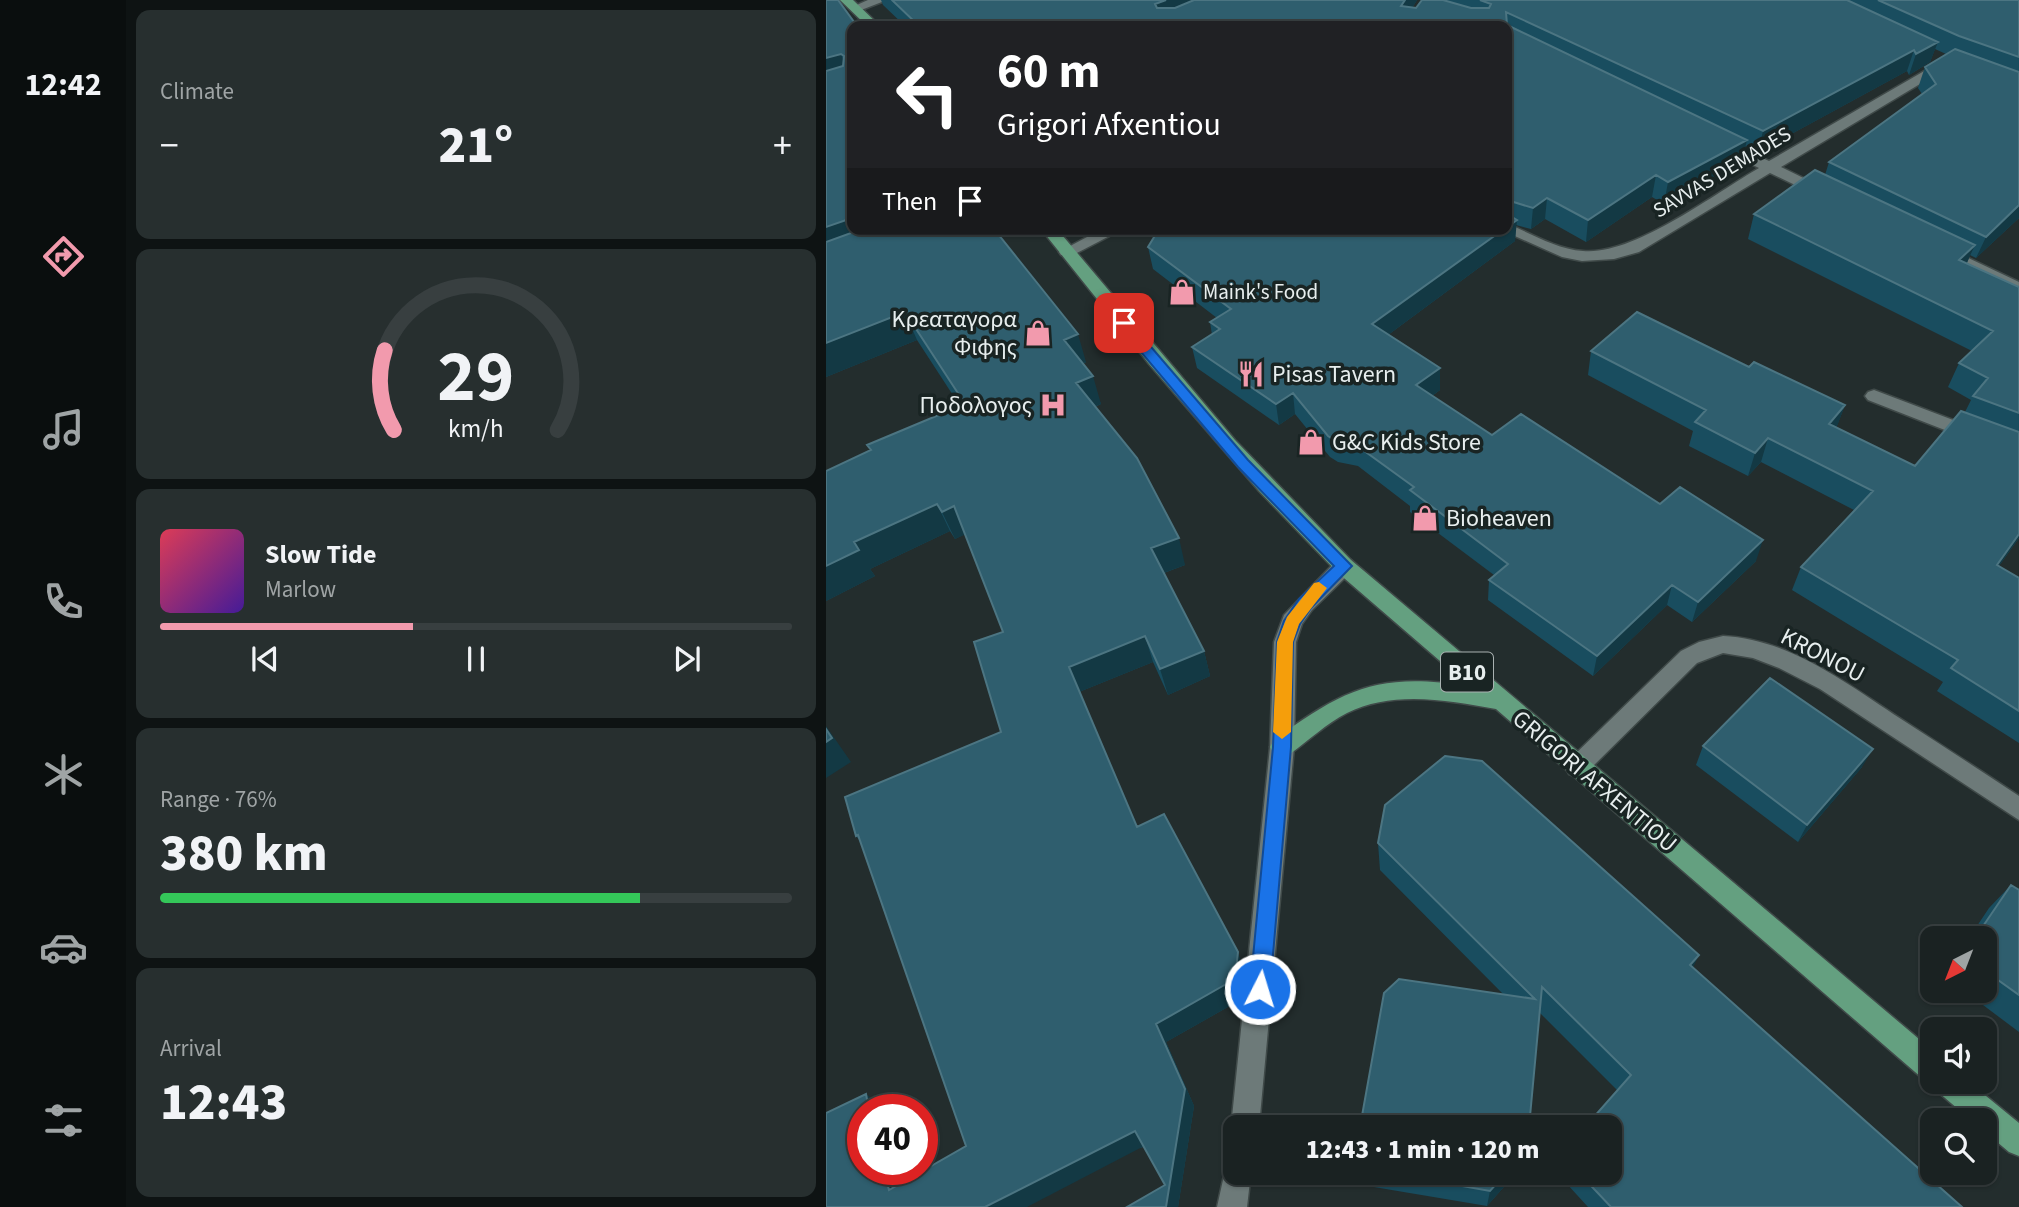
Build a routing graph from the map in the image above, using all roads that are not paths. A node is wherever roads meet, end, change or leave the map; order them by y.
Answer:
1 (881, 0) edge
2 (851, 4) edge
3 (869, 21) edge
4 (1946, 62) edge
5 (1707, 137) edge
6 (1770, 167) junction
7 (1844, 204) edge
8 (1512, 231) edge
9 (1054, 235) edge
10 (1103, 235) edge
11 (1932, 246) edge
12 (1068, 252) junction
13 (2019, 288) edge
14 (1874, 396) dead end
15 (2019, 452) edge
16 (1344, 566) junction
17 (1500, 701) junction
18 (1282, 747) junction
19 (1577, 767) junction
20 (2019, 809) edge
21 (1920, 1058) edge
22 (1962, 1094) edge
23 (1246, 1115) edge
24 (2019, 1142) edge
25 (1235, 1185) edge
26 (1232, 1207) edge

1 - 2 street
2 - 3 main road
4 - 6 street, SAVVAS DEMADES
5 - 6 street
6 - 7 street
6 - 8 street, SAVVAS DEMADES
9 - 12 main road, GRIGORI AFXENTIOU / B10
10 - 12 street
11 - 13 street
12 - 16 main road, GRIGORI AFXENTIOU / B10
14 - 15 street
16 - 17 main road, GRIGORI AFXENTIOU / B10
16 - 18 street
17 - 18 main road
17 - 19 main road, GRIGORI AFXENTIOU / B10
18 - 23 street
19 - 20 street, KRONOU
19 - 21 main road, GRIGORI AFXENTIOU / B10
22 - 24 main road
25 - 26 street

